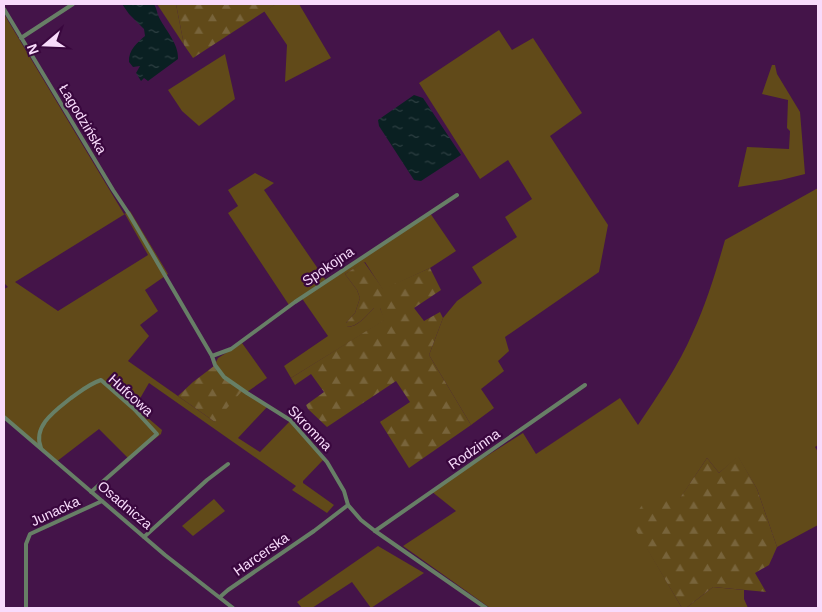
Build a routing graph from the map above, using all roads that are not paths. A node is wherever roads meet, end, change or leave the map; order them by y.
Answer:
1 (73, 4) edge
2 (4, 9) edge
3 (21, 38) junction
4 (457, 195) dead end
5 (129, 214) joint
6 (212, 356) junction
7 (585, 385) dead end
8 (4, 417) edge
9 (42, 450) junction
10 (228, 464) dead end
11 (91, 492) junction
12 (102, 501) junction
13 (348, 505) junction
14 (375, 531) junction
15 (144, 536) junction
16 (220, 597) junction
17 (26, 608) edge
18 (233, 608) edge
19 (486, 608) edge

1 - 3 street
2 - 3 street, Łagodzińska
3 - 5 street, Łagodzińska
4 - 6 street, Spokojna
5 - 6 street, Skromna
6 - 13 street, Skromna
7 - 14 street, Rodzinna
8 - 9 street, Osadnicza
9 - 11 street, Osadnicza
9 - 11 street, Hufcowa
10 - 15 street
11 - 12 street, Osadnicza
12 - 15 street, Osadnicza
12 - 17 street, Junacka
13 - 14 street, Skromna
13 - 16 street, Harcerska
14 - 19 street, Skromna
15 - 16 street, Osadnicza
16 - 18 street, Osadnicza

